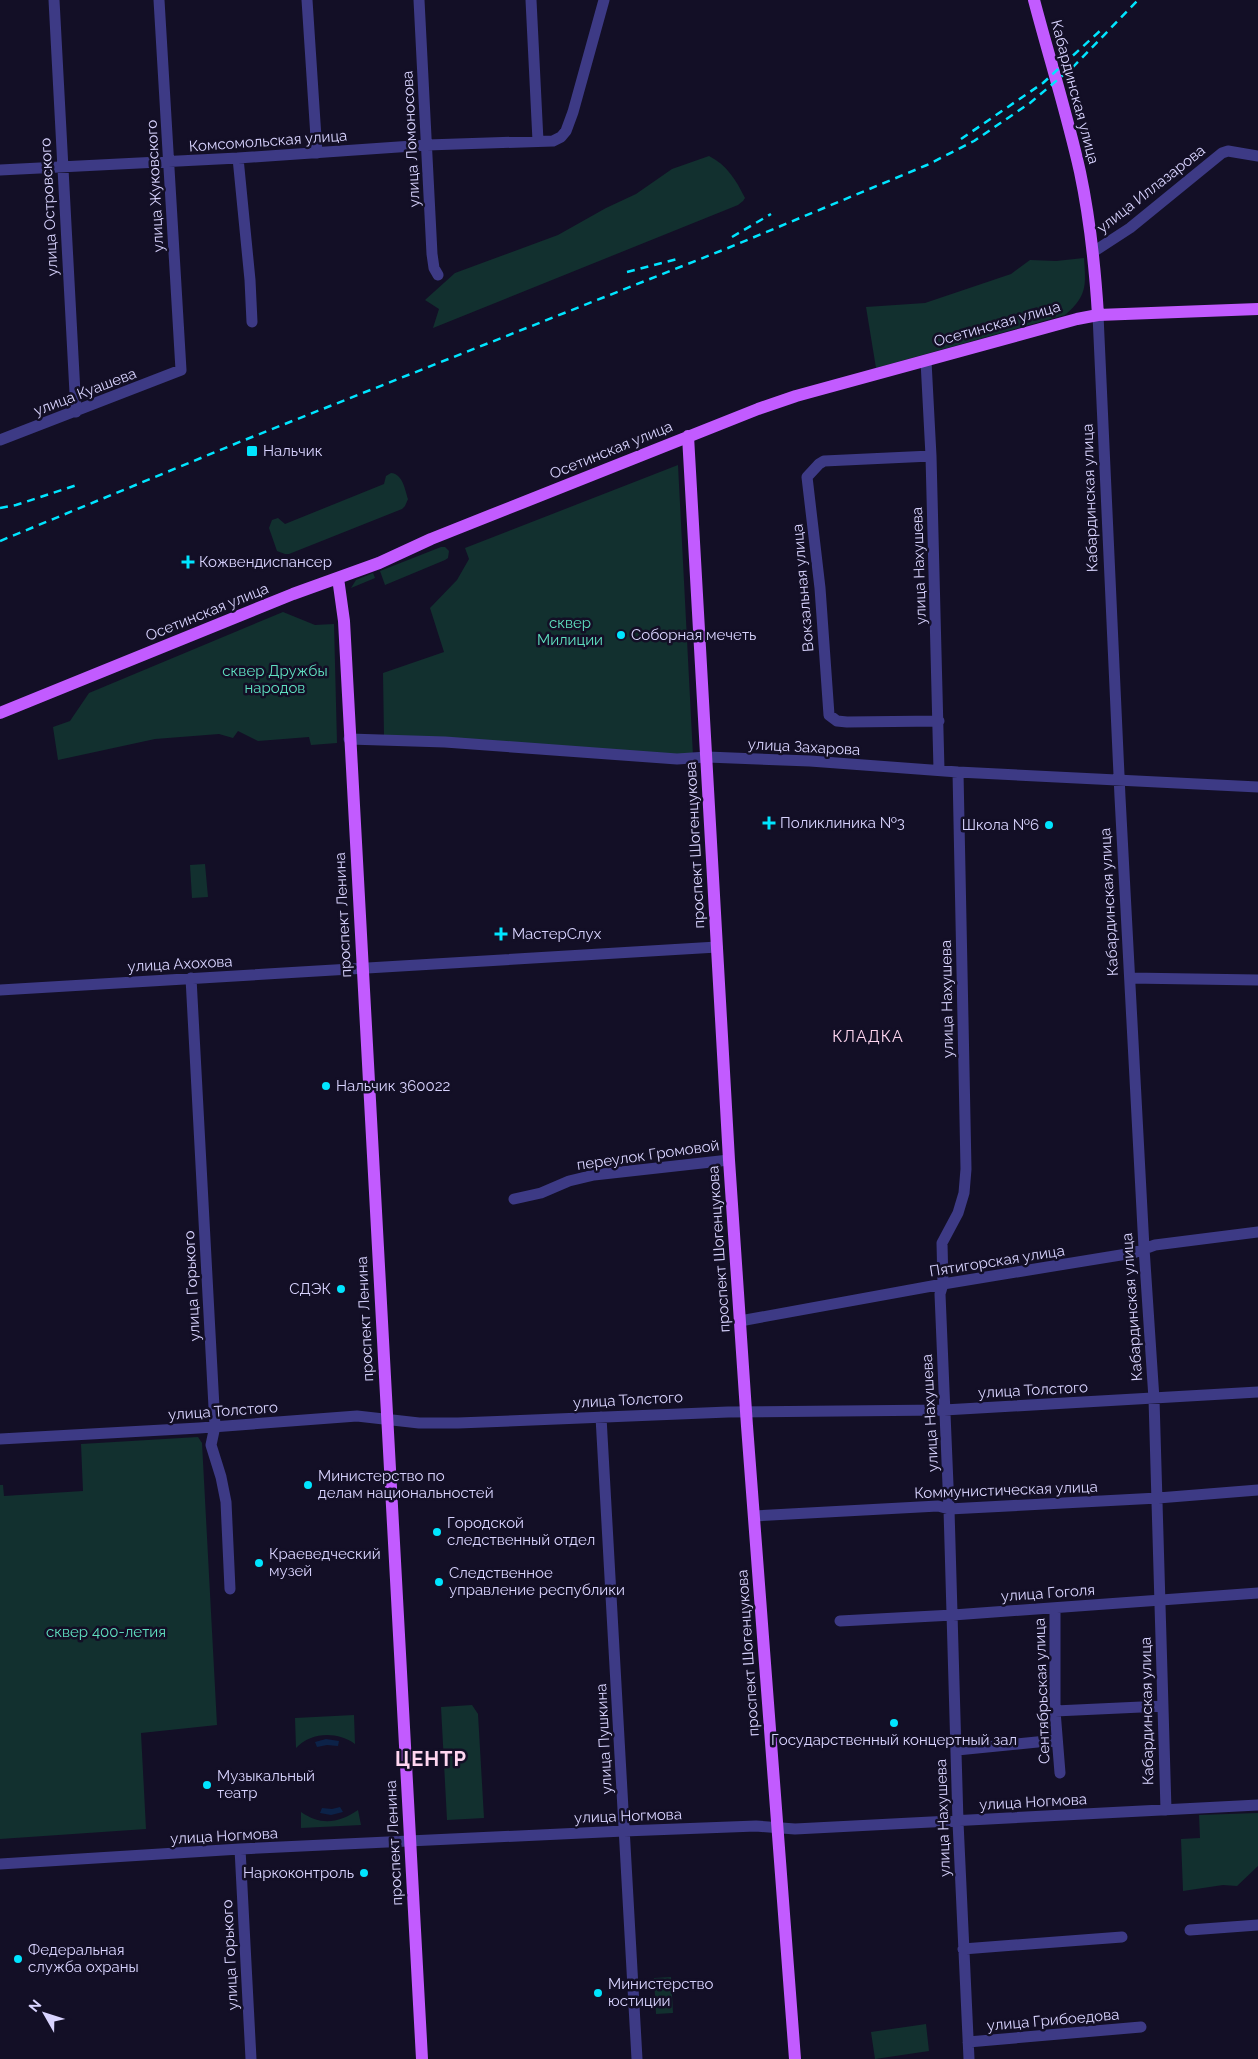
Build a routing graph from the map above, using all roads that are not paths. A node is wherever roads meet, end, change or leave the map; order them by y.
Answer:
1 (54, 0) edge
2 (159, 0) edge
3 (308, 0) edge
4 (419, 0) edge
5 (531, 0) edge
6 (604, 0) edge
7 (1034, 0) edge
8 (538, 141) junction
9 (427, 145) junction
10 (317, 153) junction
11 (1258, 156) edge
12 (238, 158) junction
13 (168, 162) junction
14 (62, 167) junction
15 (0, 170) edge
16 (1093, 252) junction
17 (438, 275) dead end
18 (1258, 309) edge
19 (1098, 315) junction
20 (252, 322) dead end
21 (926, 360) junction
22 (181, 370) joint
23 (76, 412) junction
24 (688, 436) junction
25 (0, 440) edge
26 (932, 456) junction
27 (338, 578) junction
28 (0, 713) edge
29 (939, 720) junction
30 (349, 739) junction
31 (707, 757) junction
32 (939, 770) junction
33 (958, 772) junction
34 (1119, 780) junction
35 (1258, 787) edge
36 (717, 946) junction
37 (362, 968) junction
38 (192, 978) junction
39 (1130, 978) junction
40 (1258, 980) edge
41 (0, 990) edge
42 (729, 1160) junction
43 (514, 1199) dead end
44 (1258, 1232) edge
45 (1144, 1248) junction
46 (942, 1284) junction
47 (740, 1321) junction
48 (1258, 1392) edge
49 (1154, 1398) junction
50 (944, 1410) junction
51 (746, 1411) junction
52 (601, 1417) junction
53 (387, 1420) junction
54 (215, 1426) junction
55 (0, 1439) edge
56 (1258, 1490) edge
57 (1158, 1498) junction
58 (949, 1509) junction
59 (754, 1516) junction
60 (230, 1589) dead end
61 (1258, 1593) edge
62 (1160, 1599) junction
63 (1055, 1608) junction
64 (953, 1615) junction
65 (840, 1621) dead end
66 (1163, 1706) junction
67 (1055, 1711) junction
68 (1056, 1740) junction
69 (956, 1750) junction
70 (1060, 1773) dead end
71 (1258, 1805) edge
72 (1166, 1810) junction
73 (958, 1822) junction
74 (778, 1828) junction
75 (624, 1831) junction
76 (410, 1842) junction
77 (240, 1850) junction
78 (0, 1864) edge
79 (1258, 1925) edge
80 (1190, 1930) dead end
81 (1122, 1937) dead end
82 (963, 1949) junction
83 (1141, 2027) dead end
84 (968, 2042) junction
85 (251, 2059) edge
86 (422, 2059) edge
87 (637, 2059) edge
88 (795, 2059) edge
89 (969, 2059) edge

1 - 14 street, улица Островского
2 - 13 street, улица Жуковского
3 - 10 street
4 - 9 street, улица Ломоносова
5 - 8 street
6 - 8 street, Комсомольская улица
7 - 16 main road, Кабардинская улица
8 - 9 street, Комсомольская улица
9 - 10 street, Комсомольская улица
9 - 17 street, улица Ломоносова
10 - 12 street, Комсомольская улица
11 - 16 street, улица Иллазарова
12 - 13 street, Комсомольская улица
12 - 20 street
13 - 14 street, Комсомольская улица
13 - 22 street, улица Жуковского
14 - 15 street, Комсомольская улица
14 - 23 street, улица Островского
16 - 19 main road, Кабардинская улица
18 - 19 main road, Осетинская улица
19 - 21 main road, Осетинская улица
19 - 34 street, Кабардинская улица
21 - 24 main road, Осетинская улица
21 - 26 street, улица Нахушева
22 - 23 street, улица Куашева
23 - 25 street, улица Куашева
24 - 27 main road, Осетинская улица
24 - 31 main road, проспект Шогенцукова
26 - 29 street, улица Нахушева
26 - 29 street, Вокзальная улица
27 - 28 main road, Осетинская улица
27 - 30 main road, проспект Ленина
29 - 32 street, улица Нахушева
30 - 31 street, улица Захарова
30 - 37 main road, проспект Ленина
31 - 32 street, улица Захарова
31 - 36 main road, проспект Шогенцукова
32 - 33 street, улица Захарова
33 - 34 street, улица Захарова
33 - 46 street, улица Нахушева
34 - 35 street, улица Захарова
34 - 39 street, Кабардинская улица
36 - 37 street, улица Ахохова
36 - 42 main road, проспект Шогенцукова
37 - 38 street, улица Ахохова
37 - 53 main road, проспект Ленина
38 - 41 street, улица Ахохова
38 - 54 street, улица Горького
39 - 40 street
39 - 45 street, Кабардинская улица
42 - 43 street, переулок Громовой
42 - 47 main road, проспект Шогенцукова
44 - 45 street, Пятигорская улица
45 - 46 street, Пятигорская улица
45 - 49 street, Кабардинская улица
46 - 47 street, Пятигорская улица
46 - 50 street, улица Нахушева
47 - 51 main road, проспект Шогенцукова
48 - 49 street, улица Толстого
49 - 50 street, улица Толстого
49 - 57 street, Кабардинская улица
50 - 51 street, улица Толстого
50 - 58 street, улица Нахушева
51 - 52 street, улица Толстого
51 - 59 main road, проспект Шогенцукова
52 - 53 street, улица Толстого
52 - 75 street, улица Пушкина
53 - 54 street, улица Толстого
53 - 76 main road, проспект Ленина
54 - 55 street, улица Толстого
54 - 60 street, улица Горького
56 - 57 street, Коммунистическая улица
57 - 58 street, Коммунистическая улица
57 - 62 street, Кабардинская улица
58 - 59 street, Коммунистическая улица
58 - 64 street, улица Нахушева
59 - 74 main road, проспект Шогенцукова
61 - 62 street, улица Гоголя
62 - 63 street, улица Гоголя
62 - 66 street, Кабардинская улица
63 - 64 street, улица Гоголя
63 - 67 street, Сентябрьская улица
64 - 65 street, улица Гоголя
64 - 69 street, улица Нахушева
66 - 67 street
66 - 72 street, Кабардинская улица
67 - 68 street, Сентябрьская улица
68 - 69 street
68 - 70 street, Сентябрьская улица
69 - 73 street, улица Нахушева
71 - 72 street, улица Ногмова
72 - 73 street, улица Ногмова
73 - 74 street, улица Ногмова
73 - 82 street, улица Нахушева
74 - 75 street, улица Ногмова
74 - 88 main road, проспект Шогенцукова
75 - 76 street, улица Ногмова
75 - 87 street, улица Пушкина
76 - 77 street, улица Ногмова
76 - 86 main road, проспект Ленина
77 - 78 street, улица Ногмова
77 - 85 street, улица Горького
79 - 80 street
81 - 82 street
82 - 84 street, улица Нахушева
83 - 84 street, улица Грибоедова
84 - 89 street, улица Нахушева

